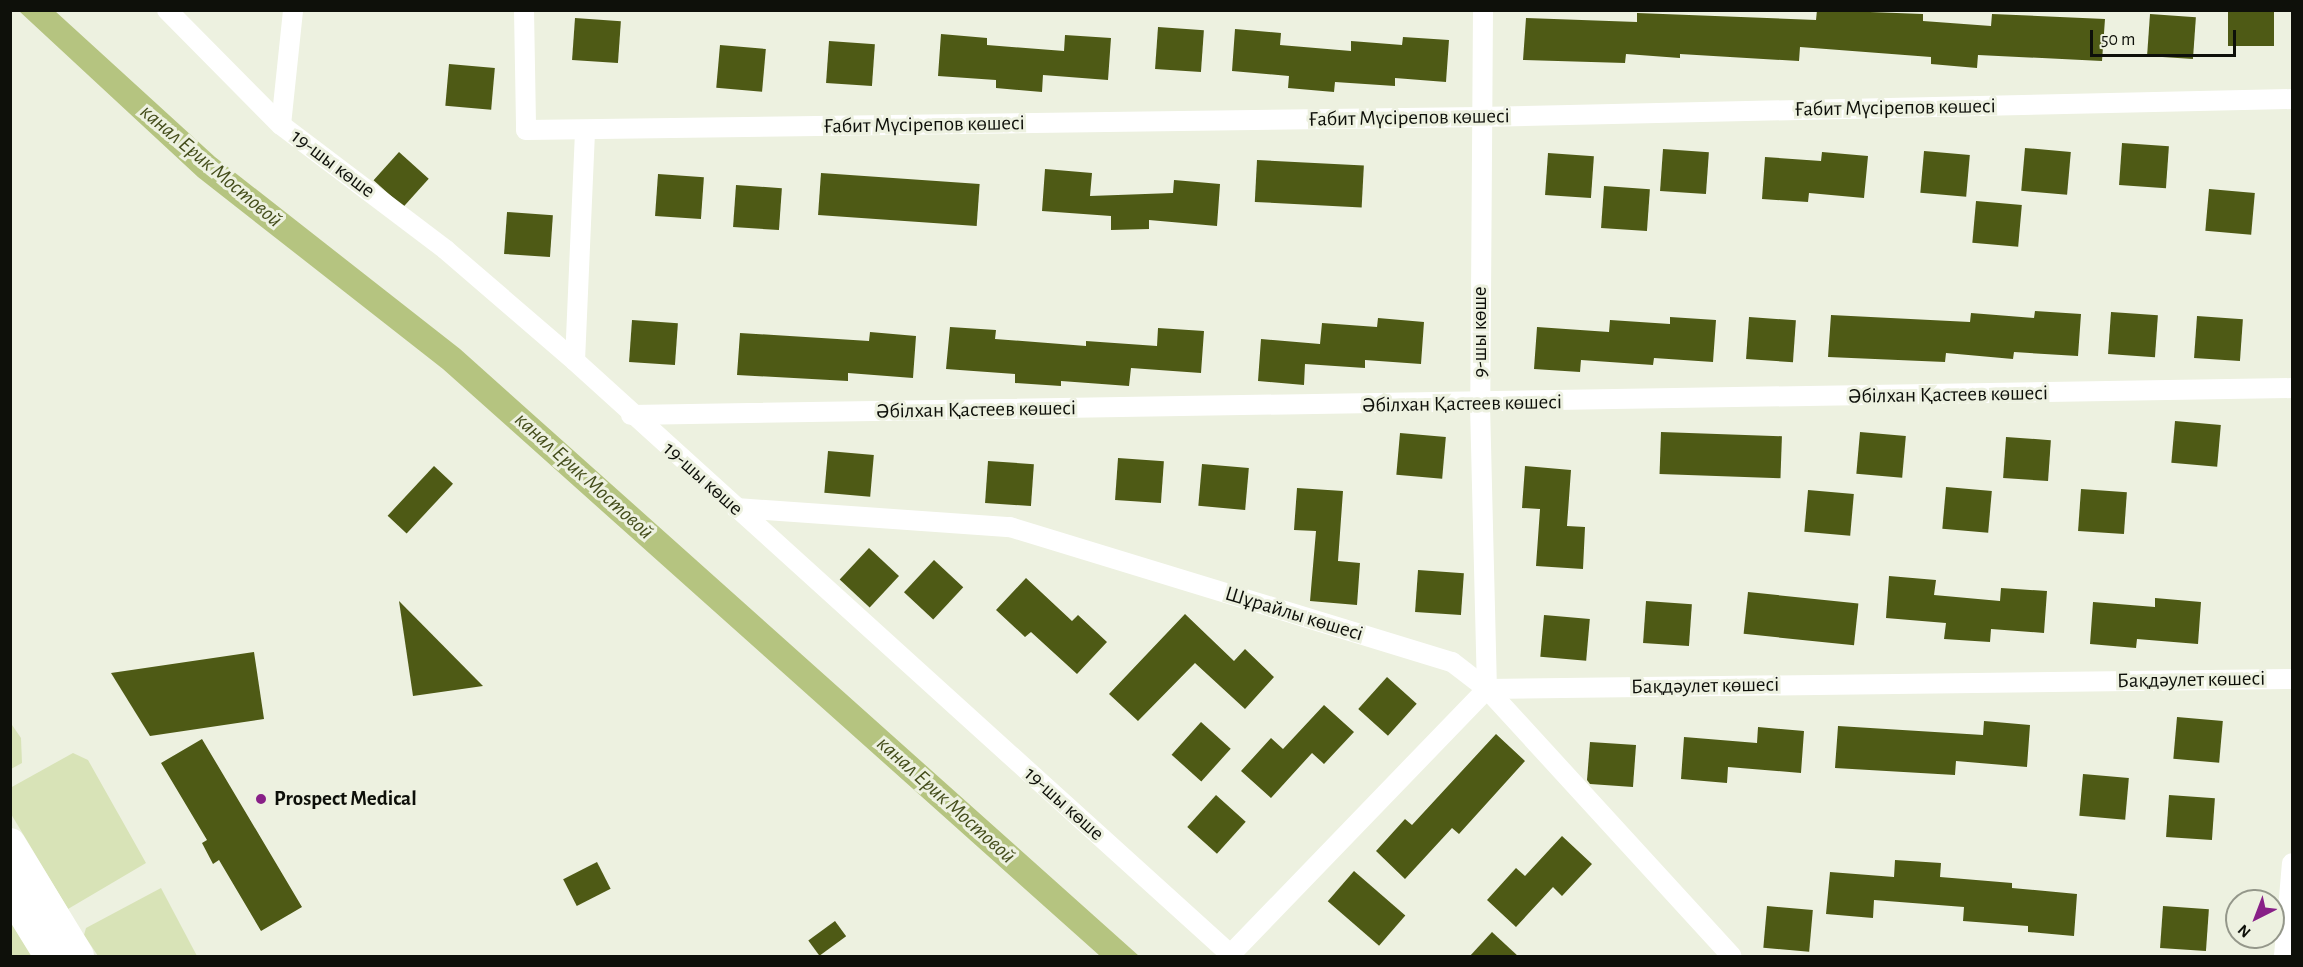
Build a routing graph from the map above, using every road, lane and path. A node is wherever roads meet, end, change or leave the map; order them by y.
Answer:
1 (167, 10) edge
2 (292, 10) edge
3 (524, 10) edge
4 (1483, 10) edge
5 (2292, 99) edge
6 (1480, 117) junction
7 (281, 125) junction
8 (585, 131) junction
9 (575, 361) junction
10 (2292, 388) edge
11 (1480, 404) junction
12 (631, 415) junction
13 (736, 508) junction
14 (2292, 679) edge
15 (1487, 689) junction
16 (10, 844) edge
17 (2292, 875) edge
18 (10, 891) edge
19 (1231, 956) edge
20 (50, 957) edge
21 (78, 957) edge
22 (1732, 957) edge
23 (2284, 957) edge

1 - 7 street, 19-шы көше
2 - 7 street
3 - 8 street, Ғабит Мүсірепов көшесi
4 - 6 street, 9-шы көше
5 - 6 street, Ғабит Мүсірепов көшесi
6 - 8 street, Ғабит Мүсірепов көшесi
6 - 11 street, 9-шы көше
7 - 9 street, 19-шы көше
8 - 9 street
9 - 12 street, 19-шы көше
10 - 11 street, Әбілхан Қастеев көшесi
11 - 12 street, Әбілхан Қастеев көшесi
11 - 15 street, 9-шы көше
12 - 13 street, 19-шы көше
13 - 15 street, Шұрайлы көшесі
13 - 19 street, 19-шы көше
14 - 15 street, Бақдәулет көшесi
15 - 19 street
15 - 22 street, Шұрайлы көшесі
16 - 21 main road
17 - 23 street
18 - 20 main road

